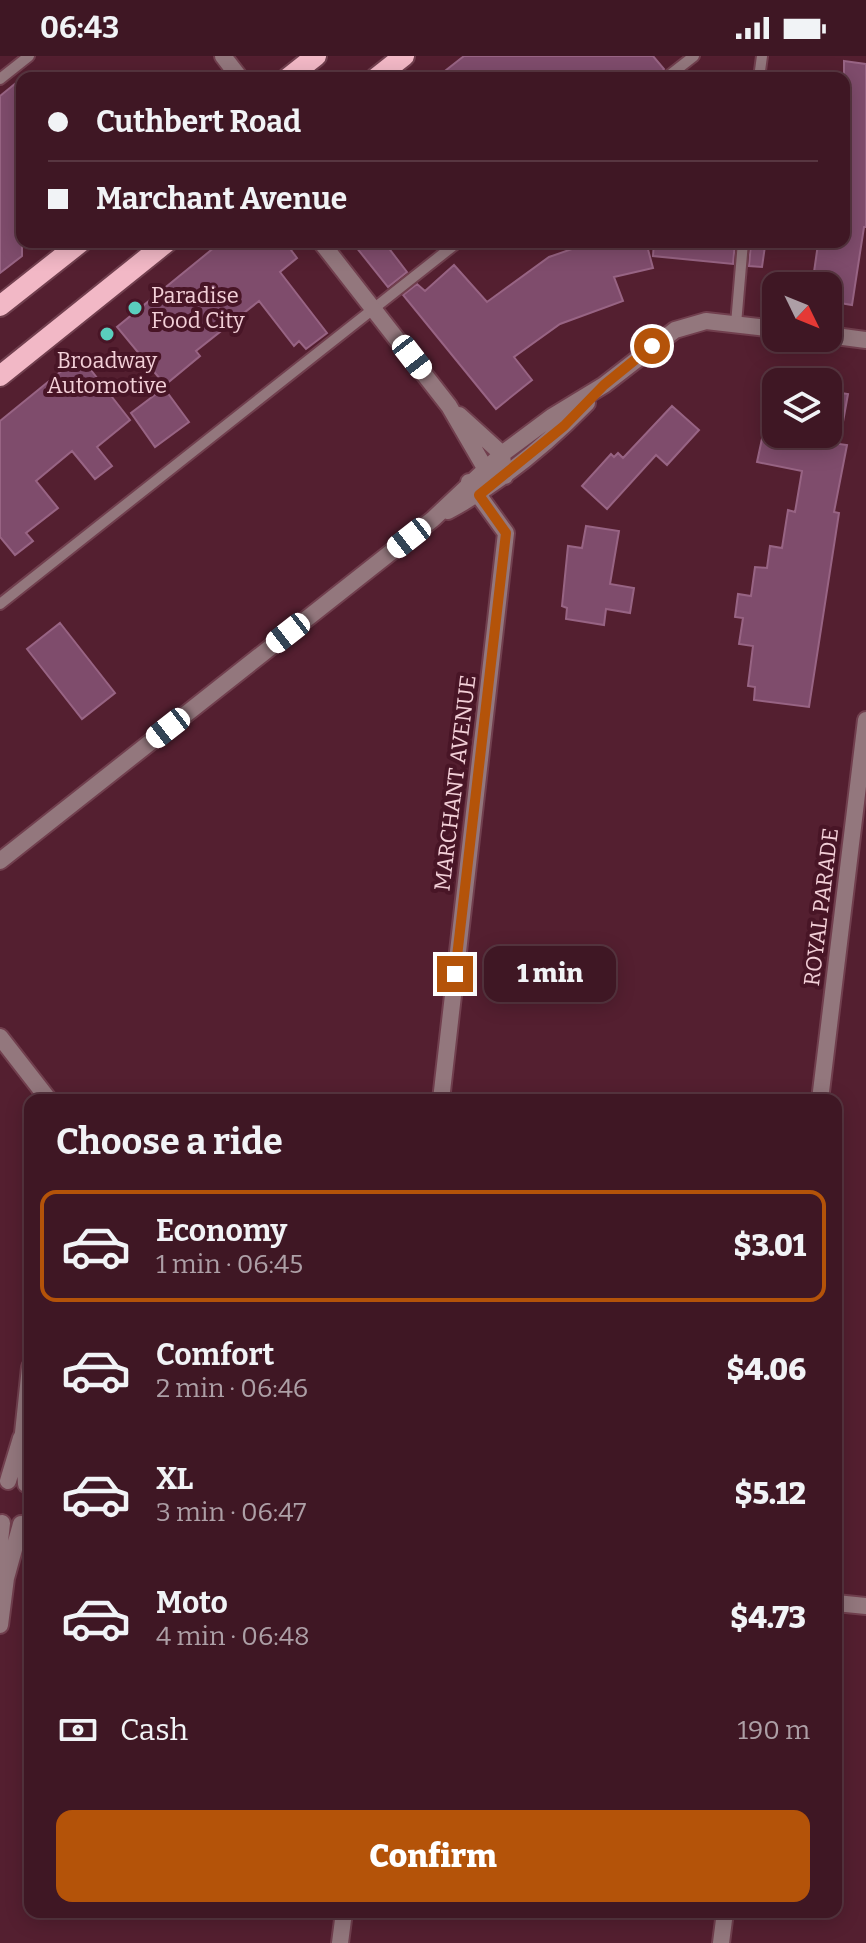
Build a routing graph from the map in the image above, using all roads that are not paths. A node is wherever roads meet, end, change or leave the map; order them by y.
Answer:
1 (29, 56) edge
2 (223, 56) edge
3 (316, 56) edge
4 (404, 56) edge
5 (694, 56) edge
6 (235, 72) edge
7 (296, 72) edge
8 (384, 72) edge
9 (674, 72) edge
10 (0, 79) edge
11 (73, 248) edge
12 (160, 248) edge
13 (326, 248) edge
14 (450, 248) edge
15 (742, 248) edge
16 (0, 306) edge
17 (374, 308) junction
18 (736, 324) junction
19 (762, 327) edge
20 (842, 337) edge
21 (866, 340) edge
22 (0, 376) edge
23 (604, 385) junction
24 (449, 406) junction
25 (502, 454) junction
26 (485, 468) junction
27 (505, 476) junction
28 (474, 489) junction
29 (0, 604) edge
30 (866, 720) edge
31 (0, 861) edge
32 (0, 1037) edge
33 (44, 1094) edge
34 (442, 1094) edge
35 (821, 1094) edge
36 (24, 1424) edge
37 (23, 1433) junction
38 (24, 1444) edge
39 (4, 1484) edge
40 (24, 1484) edge
41 (24, 1521) edge
42 (1, 1522) edge
43 (24, 1524) edge
44 (6, 1578) junction
45 (842, 1604) edge
46 (866, 1606) edge
47 (0, 1625) edge
48 (343, 1918) edge
49 (724, 1918) edge
50 (340, 1943) edge
51 (721, 1943) edge

1 - 10 lane
2 - 6 street
3 - 7 main road
4 - 8 main road
5 - 9 lane
11 - 16 main road
12 - 22 main road
13 - 17 street
14 - 17 lane
15 - 18 lane
17 - 24 street
17 - 29 lane
18 - 19 street
18 - 23 street
20 - 21 street
23 - 25 street
23 - 27 street
24 - 25 street
24 - 26 street
25 - 26 street
25 - 27 street
26 - 27 street
26 - 28 street
27 - 28 street
28 - 31 street
28 - 34 street, MARCHANT AVENUE
30 - 35 street, ROYAL PARADE
32 - 33 street
36 - 37 street
37 - 38 street
37 - 39 street
39 - 40 street
41 - 42 street
42 - 44 street
43 - 44 street
44 - 47 street
45 - 46 street
48 - 50 street
49 - 51 street

